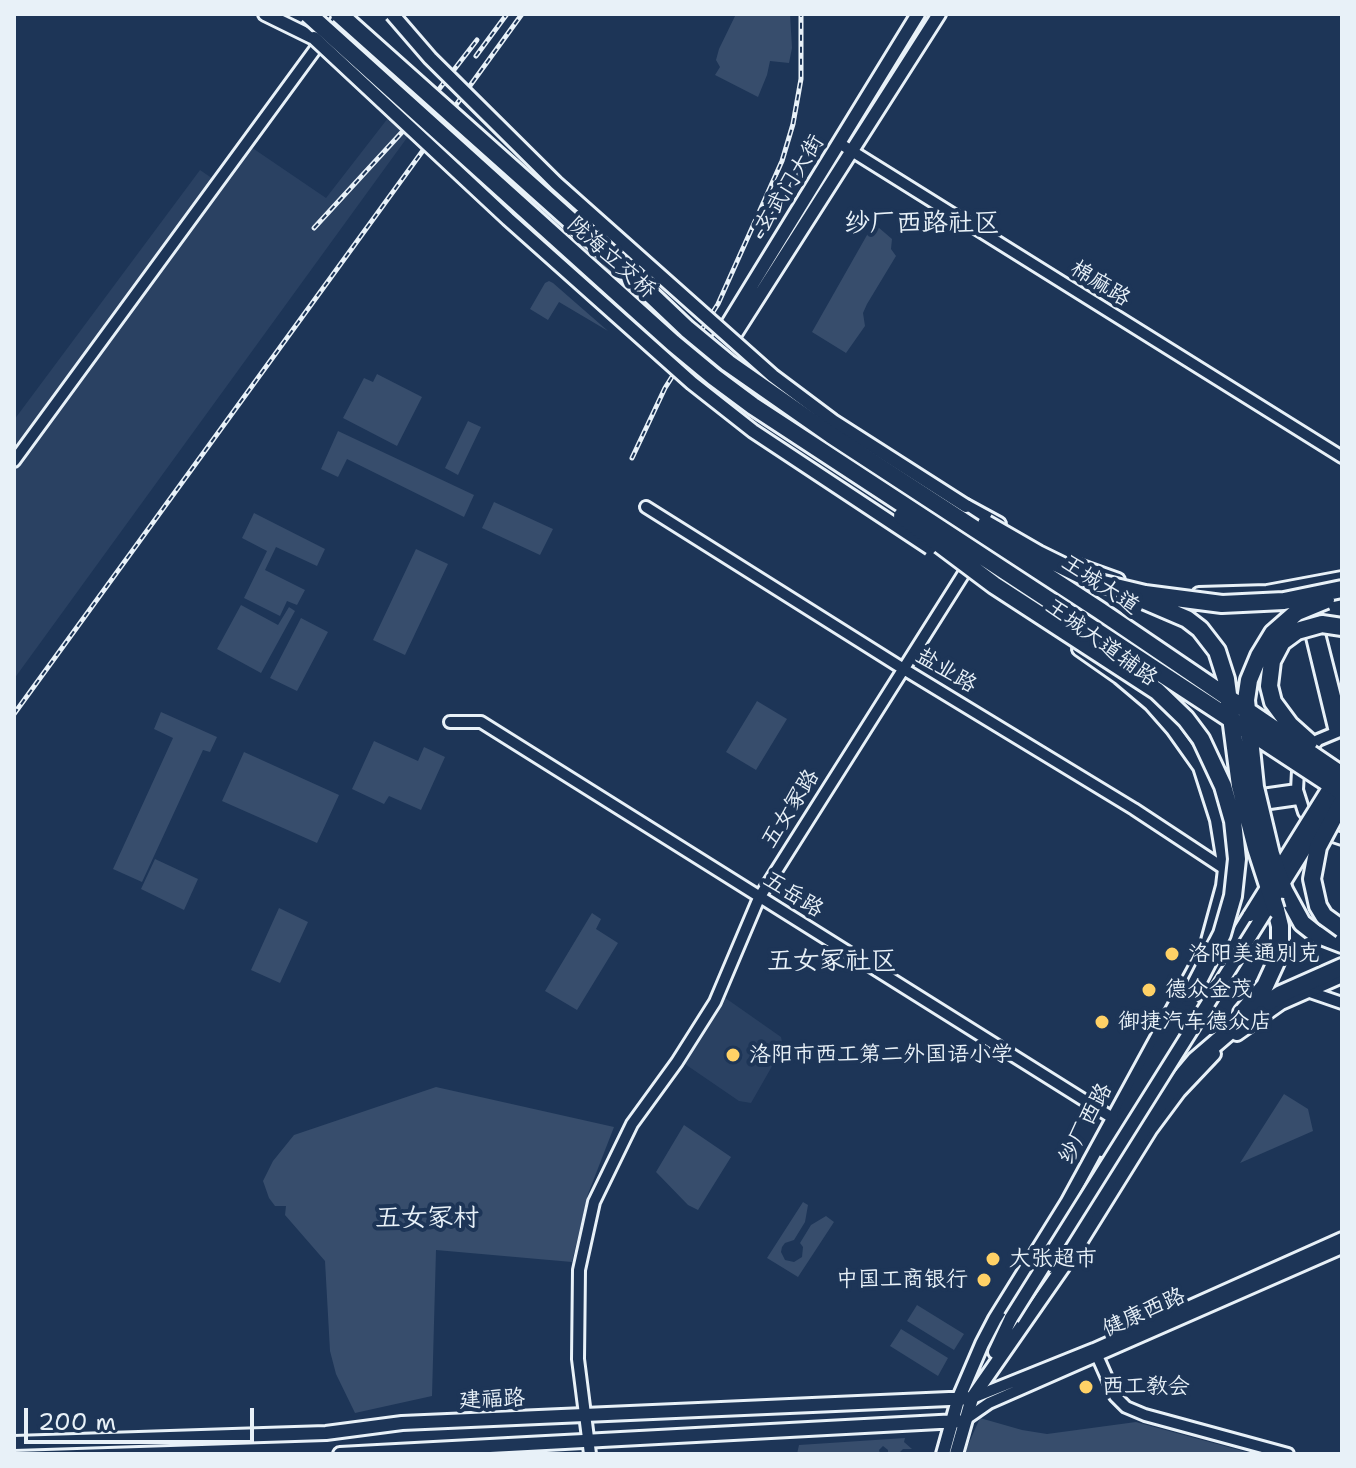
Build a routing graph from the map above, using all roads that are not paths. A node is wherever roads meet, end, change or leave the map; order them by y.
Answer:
1 (265, 14) edge
2 (287, 14) edge
3 (308, 14) edge
4 (340, 14) edge
5 (350, 14) edge
6 (392, 14) edge
7 (918, 14) edge
8 (939, 14) edge
9 (314, 38) junction
10 (411, 79) junction
11 (839, 143) junction
12 (852, 152) junction
13 (556, 183) junction
14 (508, 219) junction
15 (608, 254) junction
16 (601, 278) junction
17 (728, 345) joint
18 (702, 378) joint
19 (781, 401) junction
20 (753, 406) junction
21 (831, 435) joint
22 (1342, 457) edge
23 (14, 461) edge
24 (646, 507) dead end
25 (907, 507) joint
26 (996, 522) junction
27 (965, 571) junction
28 (1342, 578) edge
29 (1095, 582) junction
30 (1303, 586) junction
31 (1342, 591) edge
32 (1342, 627) edge
33 (902, 668) junction
34 (450, 722) dead end
35 (1340, 729) edge
36 (1342, 757) edge
37 (1342, 767) edge
38 (1342, 775) edge
39 (1298, 794) junction
40 (1342, 798) edge
41 (1213, 807) junction
42 (1342, 839) edge
43 (1287, 855) junction
44 (1225, 869) junction
45 (759, 898) junction
46 (1342, 929) edge
47 (1342, 944) edge
48 (1342, 967) edge
49 (1342, 976) edge
50 (1310, 992) junction
51 (1342, 1003) edge
52 (1196, 1060) junction
53 (1118, 1116) junction
54 (1342, 1238) edge
55 (1342, 1248) edge
56 (1011, 1318) junction
57 (1095, 1353) junction
58 (972, 1398) junction
59 (958, 1400) junction
60 (585, 1416) junction
61 (965, 1419) junction
62 (951, 1423) junction
63 (588, 1440) junction
64 (15, 1447) edge
65 (340, 1454) edge
66 (590, 1454) edge
67 (943, 1454) edge
68 (956, 1454) edge
69 (1288, 1454) edge

1 - 9 main road
2 - 9 main road, 王城大道辅路
3 - 16 highway, 陇海立交桥, bridge
4 - 10 highway, 陇海立交桥, bridge
4 - 23 street
5 - 10 highway, bridge
6 - 13 main road, bridge
7 - 11 main road, 玄武门大街
8 - 12 main road, 玄武门大街
9 - 14 main road, 王城大道辅路, bridge
10 - 15 highway, 陇海立交桥, bridge
11 - 12 street, 棉麻路
11 - 18 main road, 玄武门大街
12 - 17 main road, 玄武门大街
12 - 22 street, 棉麻路
13 - 15 highway, bridge
13 - 26 main road, bridge
14 - 16 highway, bridge
14 - 27 main road, 王城大道辅路, bridge
15 - 19 highway, 陇海立交桥, bridge
16 - 20 highway, 陇海立交桥, bridge
17 - 26 street
18 - 27 street
19 - 21 highway, 陇海立交桥, bridge
19 - 29 highway, bridge
20 - 25 highway, 陇海立交桥, bridge
20 - 53 highway, bridge
21 - 38 highway, 王城大道, bridge
24 - 33 street, 盐业路
25 - 40 highway, 王城大道, bridge
26 - 27 street, 五女冢路
26 - 30 main road
27 - 33 street, 五女冢路
27 - 41 main road, 王城大道辅路
28 - 30 main road
29 - 31 highway, bridge
29 - 52 highway, bridge
30 - 35 street
31 - 47 highway, bridge
32 - 37 highway, bridge
33 - 44 street, 盐业路
33 - 45 street, 五女冢路
34 - 45 street, 五岳路
35 - 39 street
36 - 43 main road, bridge
37 - 43 main road, bridge
39 - 41 street
39 - 42 street
40 - 46 highway, bridge
40 - 56 main road, bridge
41 - 44 main road, 纱厂西路
43 - 53 main road, bridge
44 - 53 main road, 纱厂西路
45 - 53 street, 五岳路
45 - 60 street, 五女冢路
48 - 52 highway
49 - 50 main road
50 - 51 street
50 - 58 main road
52 - 56 highway, bridge
53 - 59 main road
54 - 57 street, 健康西路
55 - 57 street, 健康西路
56 - 58 main road
57 - 58 street, 健康西路
57 - 61 street, 健康西路
57 - 69 street
58 - 59 main road, 建福路
58 - 61 main road
59 - 60 main road, 建福路
59 - 62 main road
60 - 63 street, 五女冢路
60 - 64 main road, 建福路
61 - 62 main road, 建福路
61 - 68 main road
62 - 63 main road, 建福路
62 - 67 main road
63 - 65 main road, 建福路
63 - 66 street, 五女冢路

